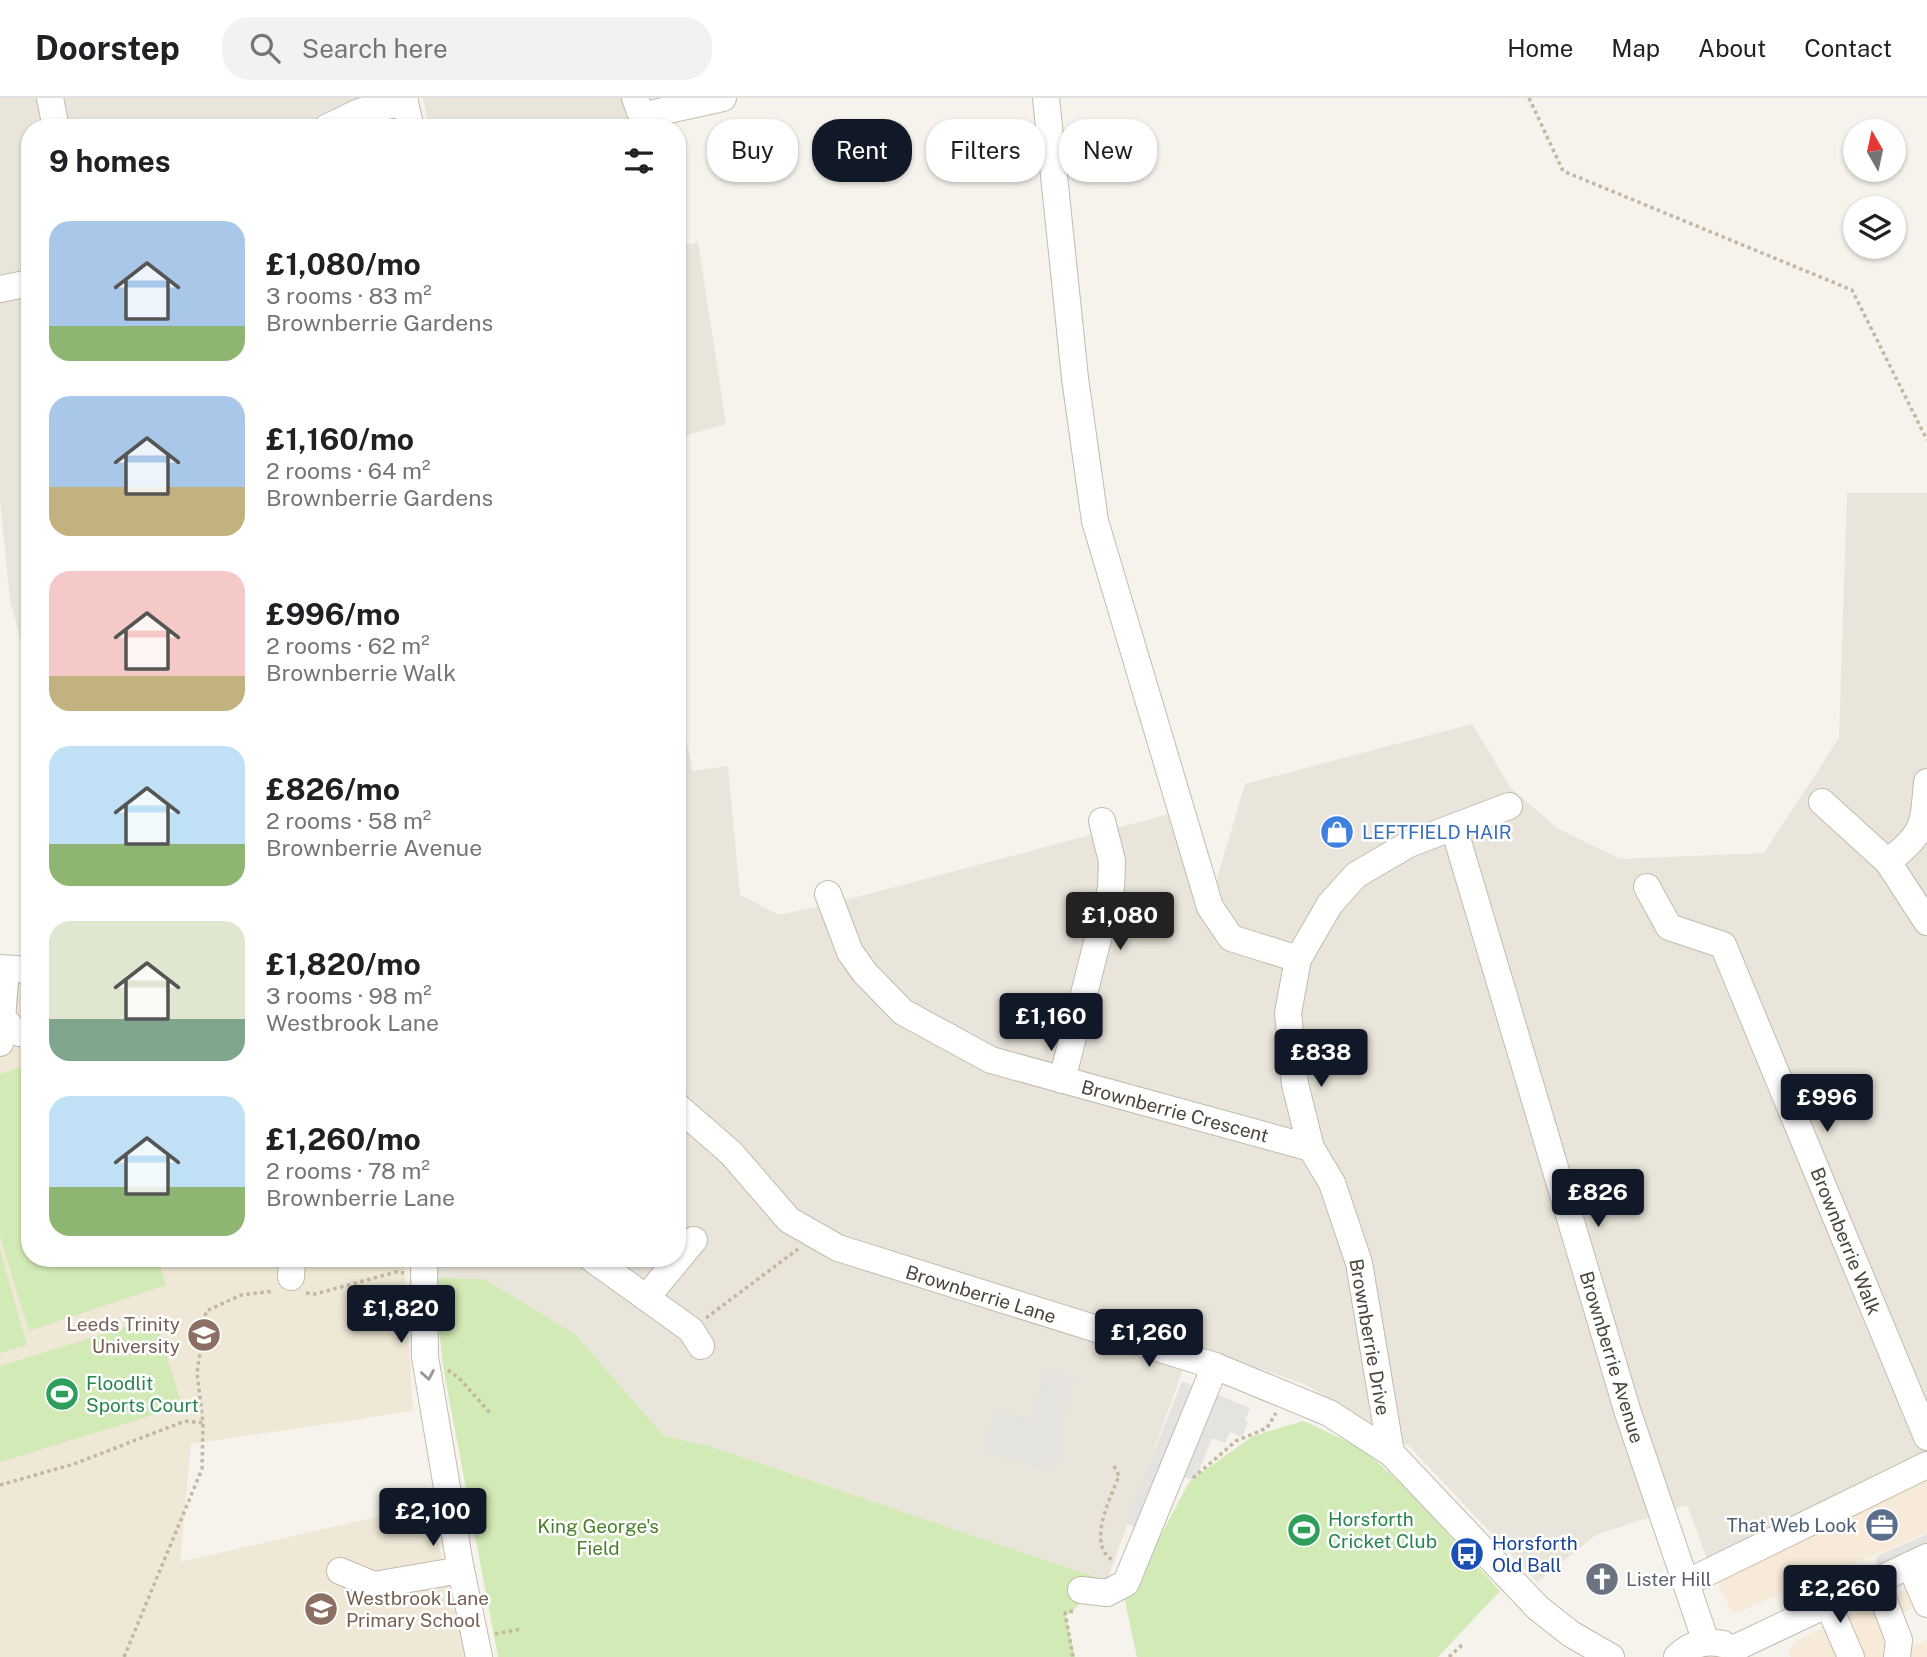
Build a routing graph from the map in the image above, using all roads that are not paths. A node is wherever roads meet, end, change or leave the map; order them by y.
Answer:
1 (50, 98) edge
2 (635, 98) edge
3 (723, 98) edge
4 (1046, 98) edge
5 (407, 109) edge
6 (54, 119) edge
7 (345, 119) edge
8 (21, 285) edge
9 (0, 289) edge
10 (1927, 782) edge
11 (1822, 802) dead end
12 (1509, 806) dead end
13 (1102, 821) dead end
14 (1454, 828) junction
15 (1888, 862) junction
16 (1647, 887) dead end
17 (828, 894) dead end
18 (1927, 922) edge
19 (1298, 959) junction
20 (12, 969) edge
21 (2, 1030) edge
22 (21, 1033) edge
23 (1062, 1080) junction
24 (686, 1113) edge
25 (1311, 1149) junction
26 (697, 1242) dead end
27 (686, 1254) edge
28 (424, 1267) edge
29 (603, 1267) edge
30 (674, 1267) edge
31 (646, 1298) junction
32 (696, 1338) road end
33 (1215, 1366) junction
34 (1927, 1437) edge
35 (1391, 1453) junction
36 (1927, 1465) edge
37 (1918, 1561) edge
38 (461, 1570) junction
39 (340, 1571) dead end
40 (1876, 1580) junction
41 (1686, 1583) junction
42 (1094, 1592) road end
43 (1828, 1604) junction
44 (1927, 1604) edge
45 (1706, 1642) junction
46 (1738, 1653) edge
47 (480, 1657) edge
48 (1611, 1657) edge
49 (1677, 1657) edge
50 (1851, 1657) edge
51 (1897, 1657) edge

1 - 6 street
2 - 3 street
4 - 19 street
5 - 7 street
8 - 9 street
10 - 15 street
11 - 15 street
12 - 14 street, Brownberrie Drive
13 - 23 street
14 - 19 street, Brownberrie Drive
14 - 41 street, Brownberrie Avenue
15 - 18 street
16 - 34 street, Brownberrie Walk
17 - 23 street, Brownberrie Crescent
19 - 25 street, Brownberrie Drive
20 - 21 street
21 - 22 street
23 - 25 street, Brownberrie Crescent
24 - 33 street, Brownberrie Lane
25 - 35 street, Brownberrie Drive
26 - 27 street
28 -> 38 street
29 - 31 street
30 - 31 street
31 - 32 street
33 - 35 street, Brownberrie Lane
33 - 42 street
35 - 48 street, Brownberrie Lane
36 - 41 street
37 - 40 street
37 - 44 street
38 - 39 street
38 - 47 street
40 - 43 street
40 - 51 street
41 - 45 street, Brownberrie Avenue
43 - 46 street
43 - 50 street
45 - 46 street
45 - 49 street

